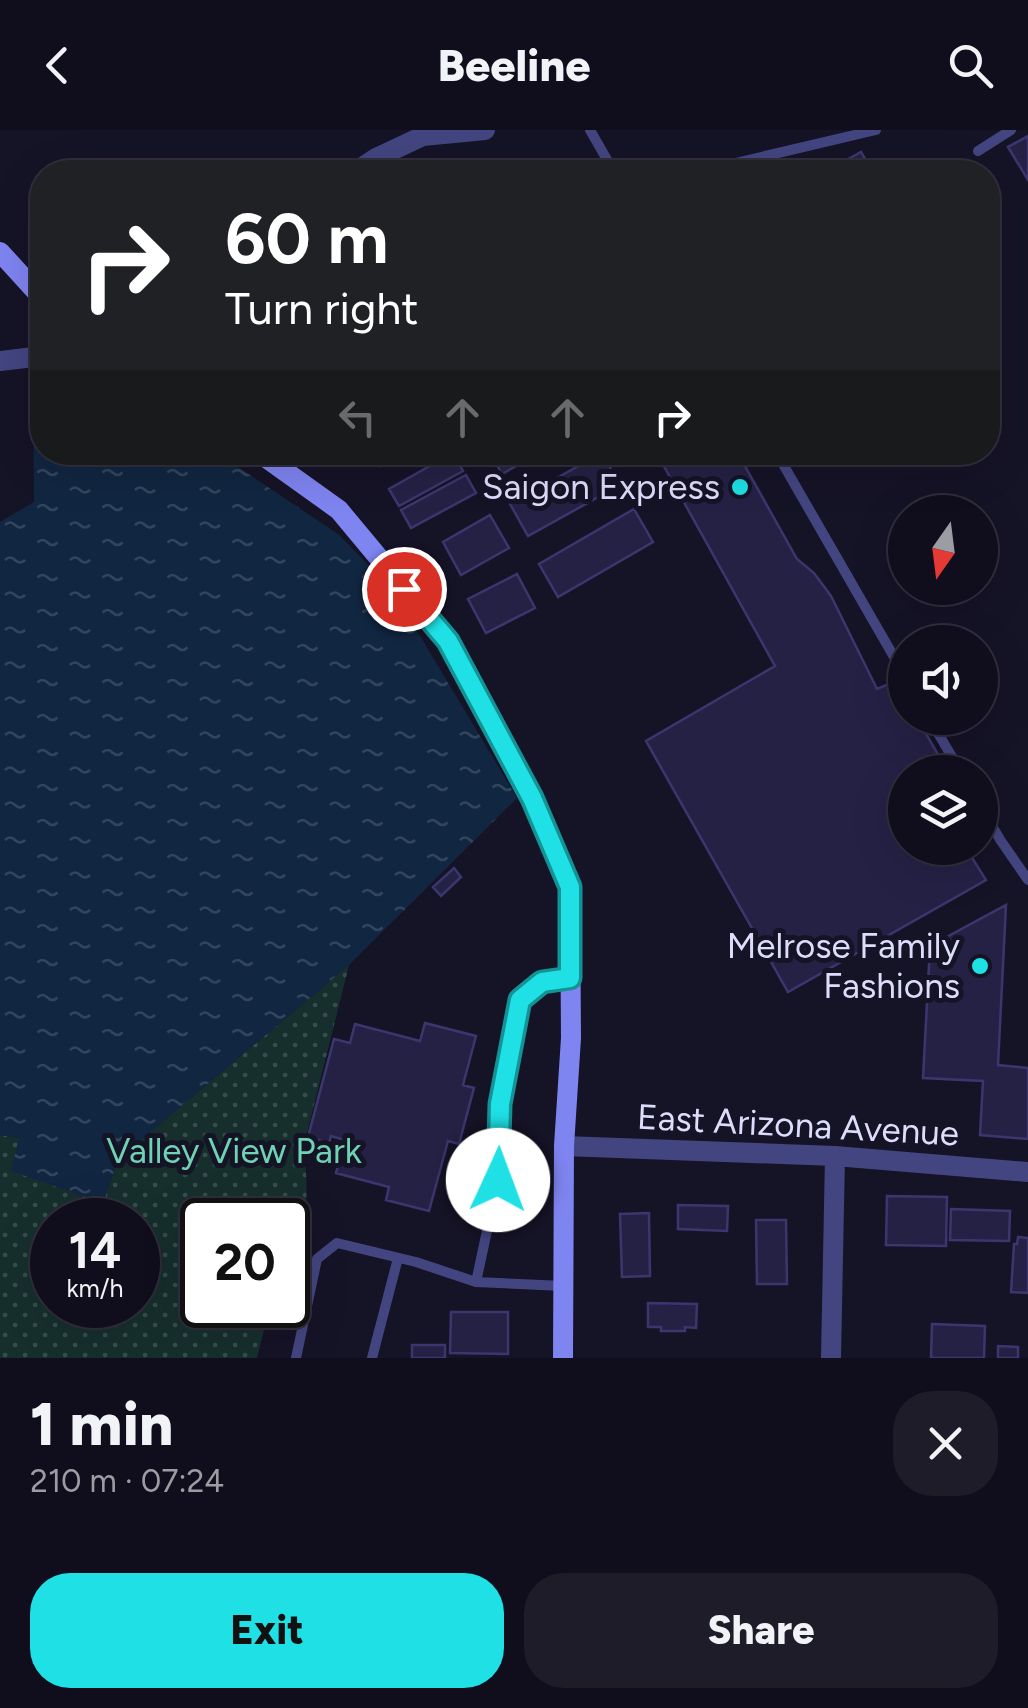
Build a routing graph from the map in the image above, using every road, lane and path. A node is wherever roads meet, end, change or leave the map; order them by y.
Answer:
1 (485, 130) edge
2 (590, 130) edge
3 (876, 130) edge
4 (1011, 130) edge
5 (978, 151) dead end
6 (373, 160) edge
7 (607, 160) edge
8 (748, 160) edge
9 (0, 252) edge
10 (30, 285) edge
11 (30, 357) edge
12 (0, 361) edge
13 (276, 465) edge
14 (783, 465) edge
15 (888, 646) edge
16 (998, 837) edge
17 (1028, 880) edge
18 (570, 978) junction
19 (564, 1146) junction
20 (836, 1156) junction
21 (1028, 1172) edge
22 (398, 1258) junction
23 (476, 1282) junction
24 (563, 1286) junction
25 (296, 1358) edge
26 (372, 1358) edge
27 (563, 1358) edge
28 (832, 1358) edge

1 - 6 street
2 - 7 lane
3 - 8 lane
4 - 5 lane
9 - 10 street
11 - 12 street
13 - 18 street
14 - 15 lane
16 - 17 lane
18 - 19 street
18 - 23 lane
19 - 20 street, East Arizona Avenue
19 - 24 street
20 - 21 street, East Arizona Avenue
20 - 28 street
22 - 23 lane
22 - 25 lane
22 - 26 lane
23 - 24 lane
24 - 27 street

